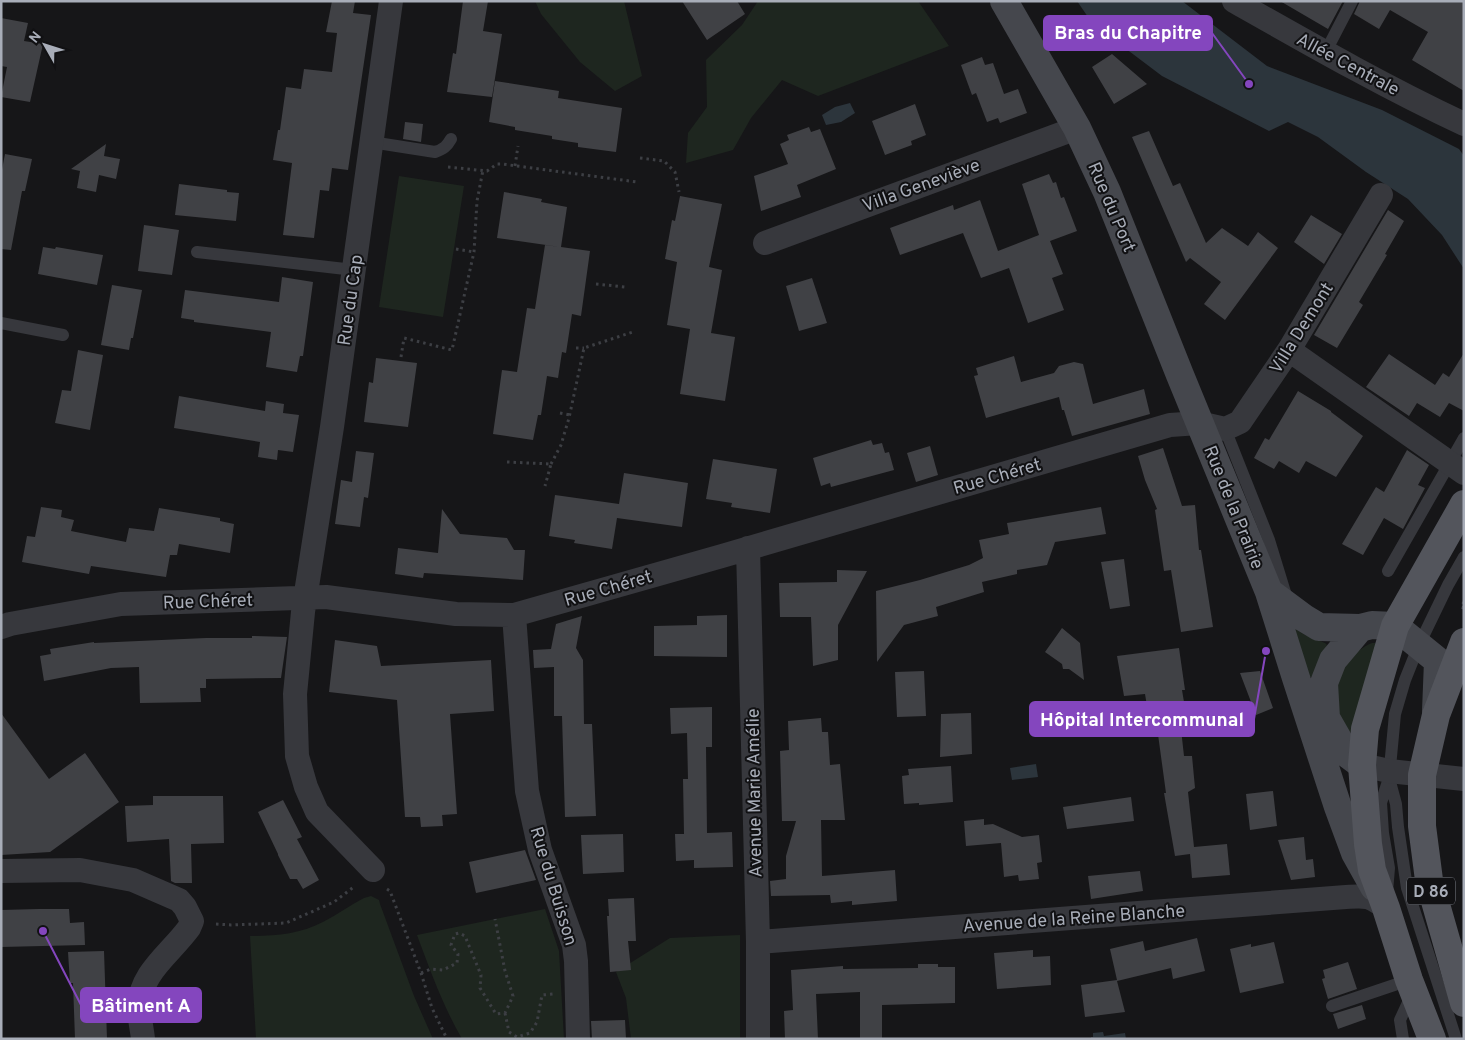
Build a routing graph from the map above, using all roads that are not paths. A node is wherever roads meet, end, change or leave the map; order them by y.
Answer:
1 (391, 1) edge
2 (1004, 1) edge
3 (1234, 1) edge
4 (1352, 1) edge
5 (1325, 53) junction
6 (1464, 124) edge
7 (1077, 128) junction
8 (451, 138) dead end
9 (371, 142) junction
10 (1381, 195) dead end
11 (765, 243) dead end
12 (197, 252) dead end
13 (354, 270) junction
14 (1, 323) edge
15 (63, 335) dead end
16 (1289, 350) junction
17 (1199, 423) junction
18 (1225, 428) junction
19 (1464, 438) edge
20 (1457, 468) edge
21 (1464, 504) edge
22 (748, 548) junction
23 (1464, 557) edge
24 (1388, 571) dead end
25 (306, 598) junction
26 (1279, 599) junction
27 (514, 614) junction
28 (1395, 626) junction
29 (1, 627) edge
30 (1360, 628) junction
31 (1464, 642) edge
32 (1419, 645) junction
33 (1296, 678) junction
34 (1436, 714) junction
35 (1326, 718) junction
36 (1362, 766) junction
37 (1389, 774) junction
38 (1422, 775) junction
39 (1464, 779) edge
40 (1, 871) edge
41 (372, 879) road end
42 (1386, 908) junction
43 (758, 942) junction
44 (1411, 986) junction
45 (1464, 1003) edge
46 (1332, 1006) dead end
47 (143, 1039) edge
48 (578, 1039) edge
49 (758, 1039) edge
50 (1403, 1039) edge
51 (1432, 1039) edge
52 (1456, 1039) edge

1 - 9 street, Rue du Cap
2 - 7 street, Rue du Port
3 - 5 street, Allée Centrale
4 - 5 lane
5 - 6 street, Allée Centrale
7 - 11 street, Villa Geneviève
7 - 17 street, Rue du Port
8 - 9 lane
9 - 13 street, Rue du Cap
10 - 16 street, Villa Demont
12 - 13 lane
13 - 25 street, Rue du Cap
14 - 15 lane
16 - 18 street, Villa Demont
16 - 20 street
17 - 18 street
17 - 22 street, Rue Chéret
17 - 26 street, Rue de la Prairie
18 - 26 lane
19 - 20 lane
20 - 24 lane
21 - 28 main road, D 86
22 - 27 street, Rue Chéret
22 - 43 street, Avenue Marie Amélie
23 - 32 lane
25 - 27 street, Rue Chéret
25 - 29 street, Rue Chéret
25 - 41 street, Rue du Cap
26 - 30 street
26 - 33 street
27 - 48 street, Rue du Buisson
28 - 30 street
28 - 32 street
28 - 36 main road, D 86
30 - 35 street
31 - 34 main road, D 86
32 - 34 street
32 - 37 lane
33 - 35 street
33 - 42 street
34 - 38 main road, D 86
35 - 36 street
36 - 37 street
36 - 42 main road, D 86
37 - 38 street
37 - 42 lane
37 - 52 lane
38 - 39 street
38 - 45 main road, D 86
40 - 47 street
42 - 43 street, Avenue de la Reine Blanche
42 - 44 main road, D 86
43 - 49 street, Avenue Marie Amélie
44 - 46 lane
44 - 50 lane
44 - 51 main road, D 86

